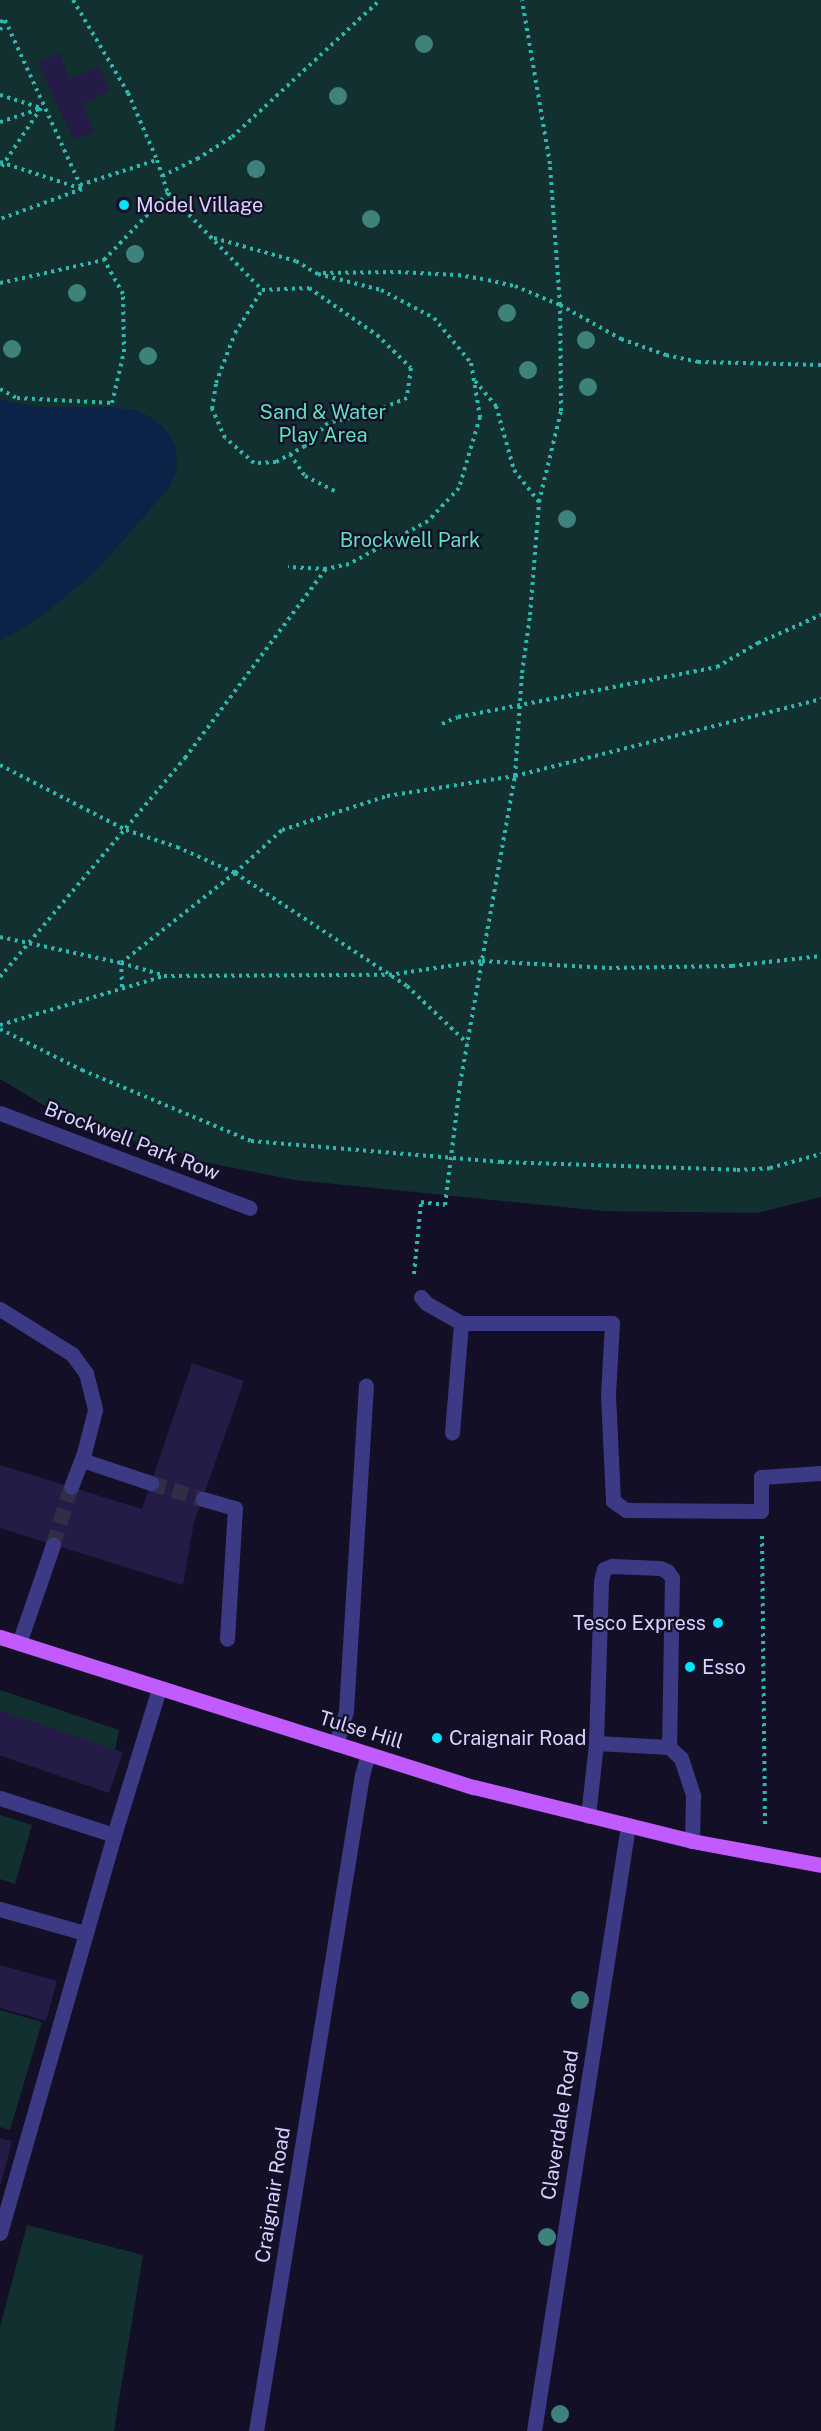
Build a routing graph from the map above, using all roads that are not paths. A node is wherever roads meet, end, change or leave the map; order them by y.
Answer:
1 (0, 1113) edge
2 (250, 1208) dead end
3 (421, 1297) road end
4 (0, 1309) edge
5 (461, 1323) junction
6 (366, 1386) dead end
7 (452, 1433) dead end
8 (82, 1460) junction
9 (821, 1473) edge
10 (151, 1482) tunnel mouth
11 (71, 1487) tunnel mouth
12 (203, 1499) tunnel mouth
13 (53, 1545) tunnel mouth
14 (0, 1637) edge
15 (227, 1639) dead end
16 (19, 1643) junction
17 (159, 1689) junction
18 (596, 1743) junction
19 (336, 1744) junction
20 (669, 1748) junction
21 (368, 1754) junction
22 (0, 1798) edge
23 (588, 1816) junction
24 (628, 1826) junction
25 (114, 1835) junction
26 (692, 1841) junction
27 (821, 1865) edge
28 (0, 1909) edge
29 (85, 1932) junction
30 (0, 2229) edge
31 (256, 2431) edge
32 (534, 2431) edge

1 - 2 street, Brockwell Park Row
3 - 5 street
4 - 8 street
5 - 7 street
5 - 9 street
6 - 19 street
8 - 10 street
8 - 11 street
12 - 15 street
13 - 16 street
14 - 16 main road, Tulse Hill
16 - 17 main road, Tulse Hill
17 - 19 main road, Tulse Hill
17 - 25 street
18 - 20 street
18 - 20 street
18 - 23 street
19 - 21 main road, Tulse Hill
20 - 26 street
21 - 23 main road, Tulse Hill
21 - 31 street, Craignair Road
22 - 25 street
23 - 24 main road, Tulse Hill
24 - 26 main road, Tulse Hill
24 - 32 street, Claverdale Road
25 - 29 street
26 - 27 main road, Tulse Hill
28 - 29 street
29 - 30 street

